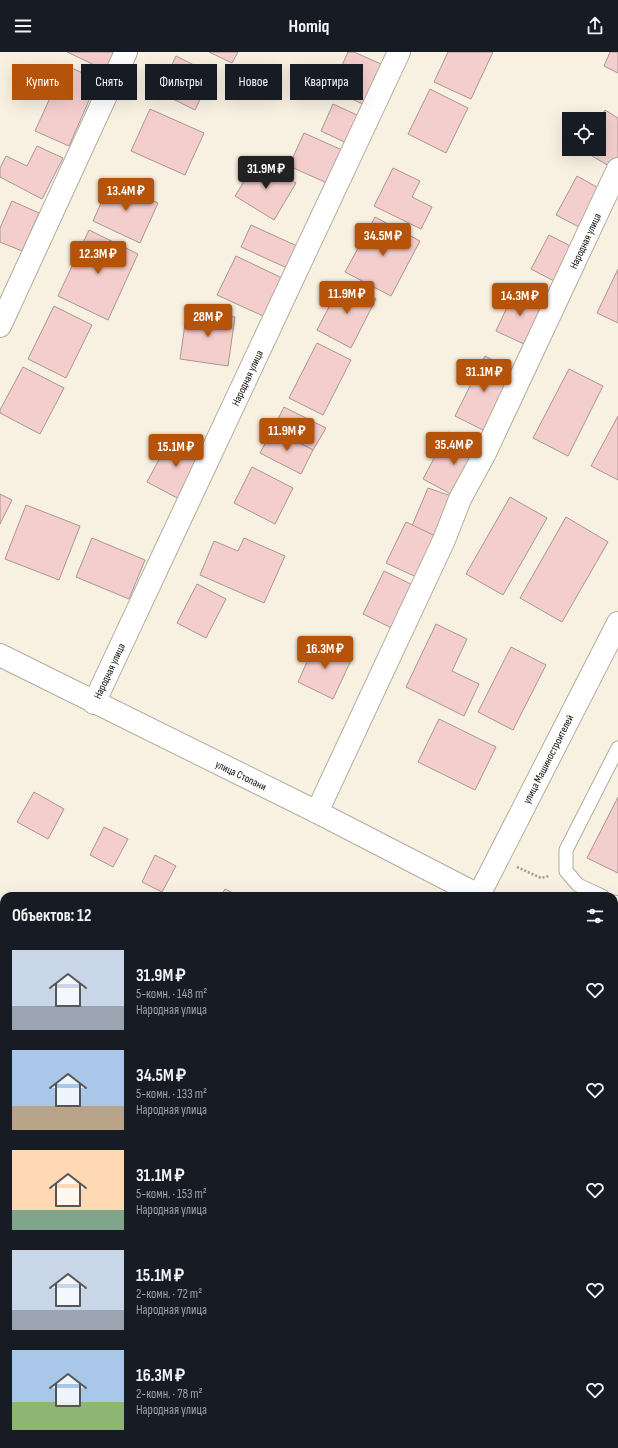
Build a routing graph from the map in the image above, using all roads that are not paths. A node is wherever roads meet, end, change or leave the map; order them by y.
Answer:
1 (126, 52) edge
2 (399, 52) edge
3 (618, 169) edge
4 (0, 326) edge
5 (618, 623) edge
6 (0, 655) edge
7 (94, 703) junction
8 (618, 748) edge
9 (317, 812) junction
10 (471, 892) edge
11 (481, 892) edge
12 (593, 892) edge

1 - 4 street
2 - 7 street, Народная улица
3 - 9 street, Народная улица
5 - 11 street, улица Машиностроителей
6 - 7 street, улица Стопани
7 - 9 street, улица Стопани
8 - 12 lane
9 - 10 street, улица Стопани

